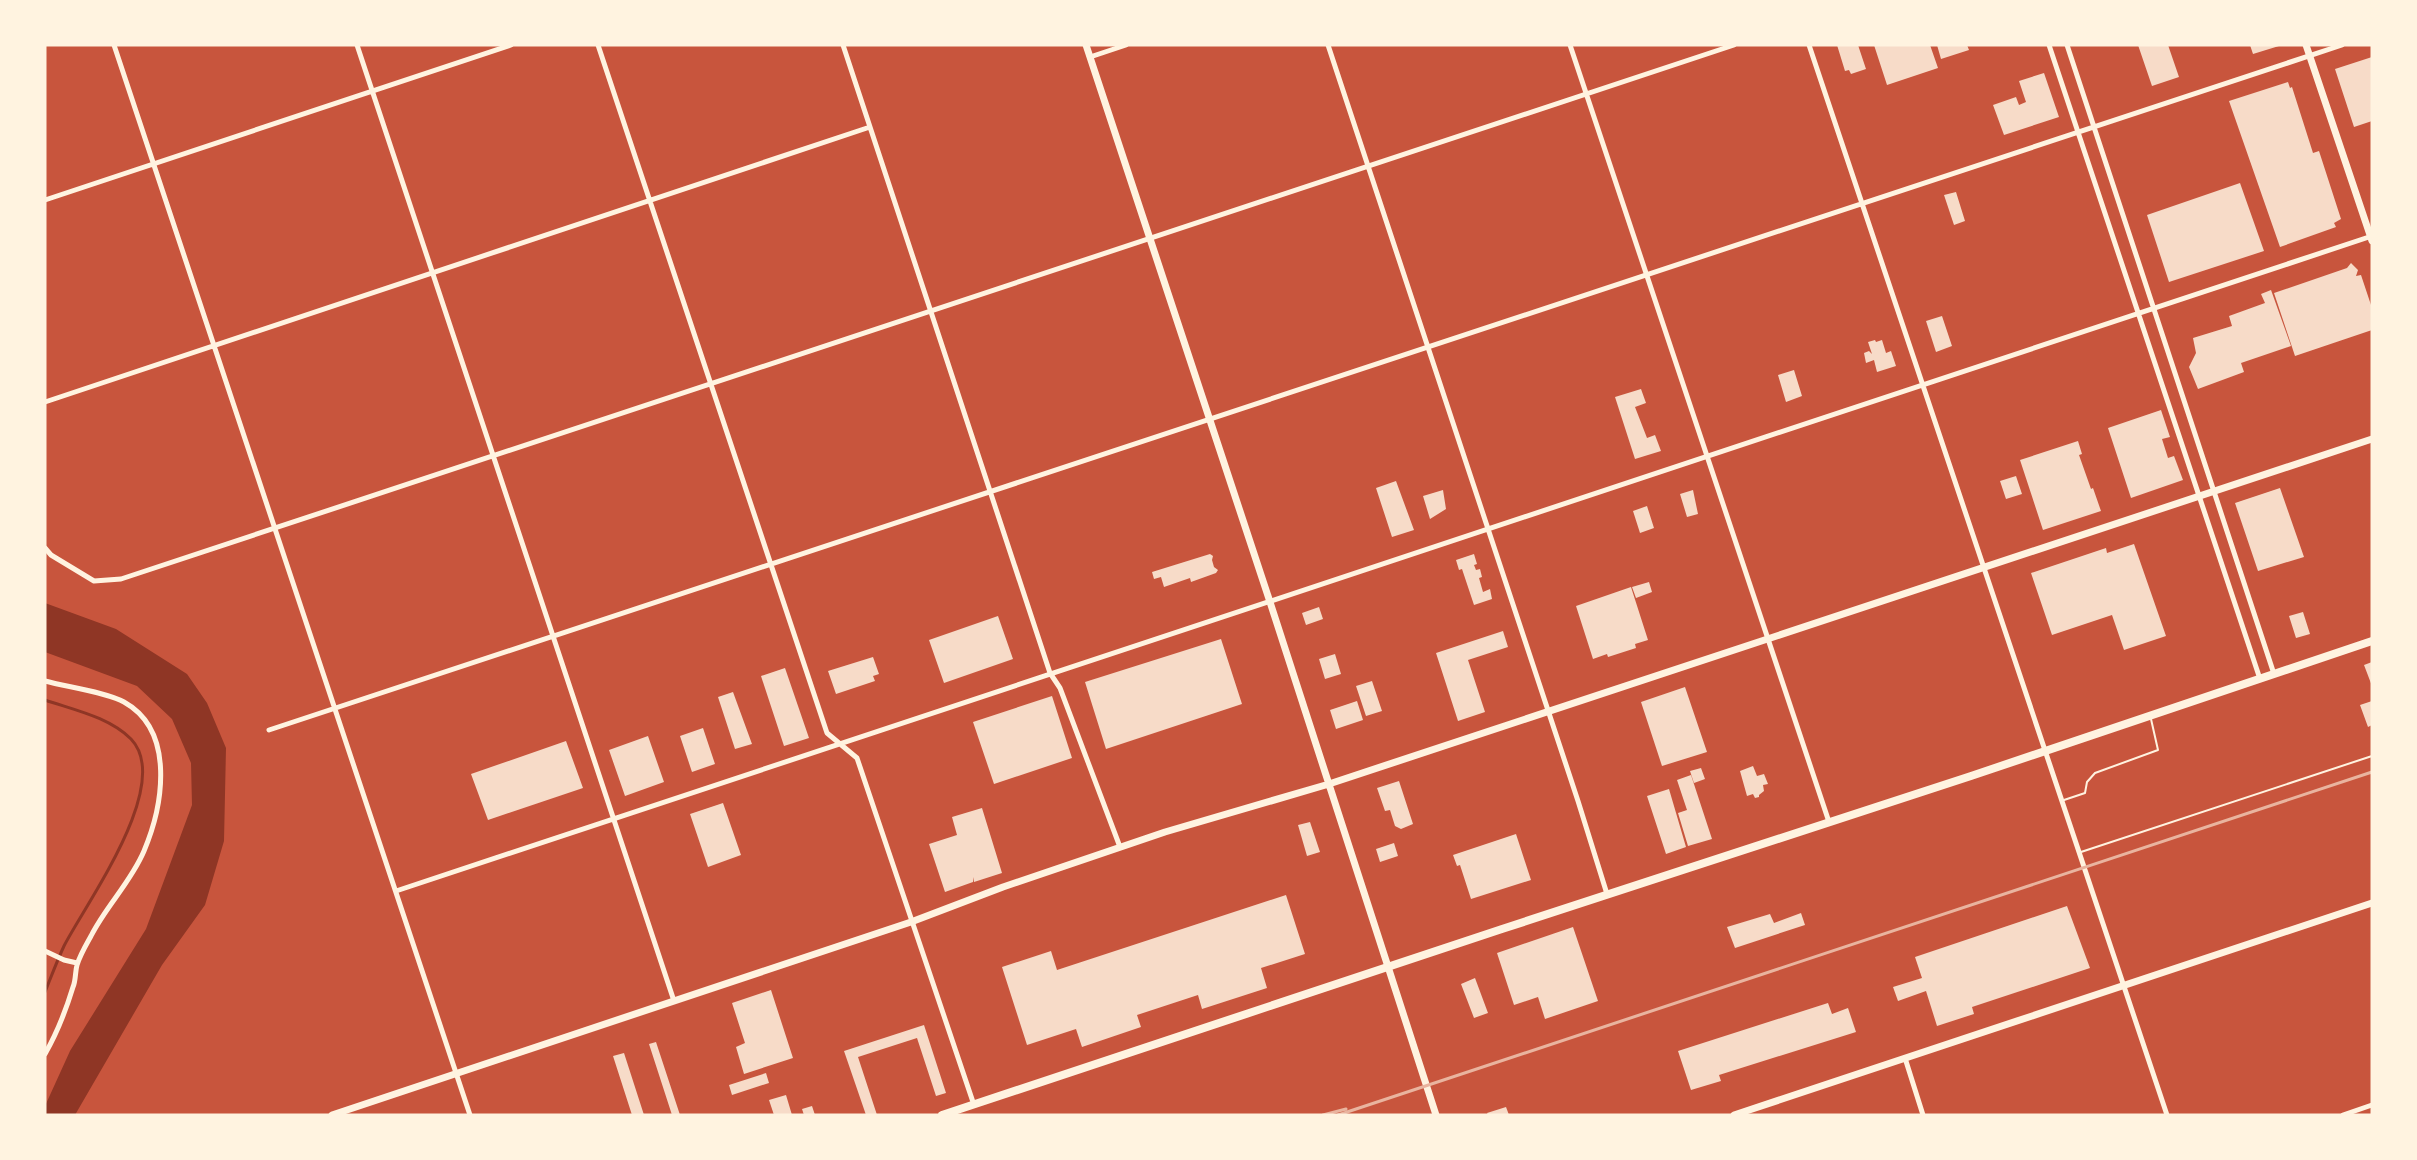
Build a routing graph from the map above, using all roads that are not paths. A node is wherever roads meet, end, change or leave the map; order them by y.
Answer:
1 (114, 45) edge
2 (357, 45) edge
3 (511, 45) edge
4 (598, 45) edge
5 (843, 45) edge
6 (1086, 45) edge
7 (1126, 45) edge
8 (1328, 45) edge
9 (1570, 45) edge
10 (1734, 45) edge
11 (1809, 45) edge
12 (2049, 45) edge
13 (2067, 45) edge
14 (2306, 45) edge
15 (2342, 45) edge
16 (2310, 55) junction
17 (1090, 57) junction
18 (372, 91) junction
19 (1586, 93) junction
20 (870, 127) junction
21 (2093, 128) junction
22 (2079, 132) junction
23 (154, 164) junction
24 (1368, 165) junction
25 (45, 200) edge
26 (650, 200) junction
27 (1862, 204) junction
28 (1149, 238) junction
29 (2371, 238) edge
30 (432, 273) junction
31 (1647, 275) junction
32 (2153, 309) junction
33 (930, 311) junction
34 (2139, 314) junction
35 (214, 346) junction
36 (1428, 347) junction
37 (710, 383) junction
38 (1923, 386) junction
39 (45, 402) edge
40 (1209, 419) junction
41 (2372, 439) edge
42 (493, 455) junction
43 (1707, 458) junction
44 (990, 492) junction
45 (2214, 492) junction
46 (2199, 496) junction
47 (274, 527) junction
48 (1489, 529) junction
49 (45, 548) edge
50 (771, 564) junction
51 (1984, 568) junction
52 (1270, 602) junction
53 (552, 635) junction
54 (1767, 639) junction
55 (2372, 641) edge
56 (1050, 674) junction
57 (2274, 674) junction
58 (2260, 679) junction
59 (45, 681) edge
60 (334, 707) junction
61 (1549, 712) junction
62 (2150, 716) junction
63 (269, 730) dead end
64 (842, 744) junction
65 (2046, 751) junction
66 (2372, 756) edge
67 (1329, 784) junction
68 (2061, 801) junction
69 (613, 819) junction
70 (1829, 822) junction
71 (1120, 847) junction
72 (2078, 853) junction
73 (396, 891) junction
74 (1607, 894) junction
75 (2372, 903) edge
76 (911, 922) junction
77 (48, 953) edge
78 (77, 963) junction
79 (1389, 967) junction
80 (2124, 986) junction
81 (674, 1001) junction
82 (45, 1054) edge
83 (1905, 1058) junction
84 (456, 1074) junction
85 (974, 1105) junction
86 (2372, 1105) edge
87 (332, 1115) edge
88 (470, 1115) edge
89 (942, 1115) edge
90 (1436, 1115) edge
91 (1734, 1115) edge
92 (1923, 1115) edge
93 (2167, 1115) edge
94 (2343, 1115) edge

1 - 23 street
2 - 18 street
3 - 18 street
4 - 26 street
5 - 20 street
6 - 17 street
7 - 17 street
8 - 24 street
9 - 19 street
10 - 19 street
11 - 27 street
12 - 22 street
13 - 21 street
14 - 16 street
15 - 16 street
16 - 21 street
16 - 29 street
17 - 28 street
18 - 23 street
18 - 30 street
19 - 24 street
19 - 31 street
20 - 26 street
20 - 33 street
21 - 22 street
21 - 32 street
22 - 27 street
22 - 34 street
23 - 25 street
23 - 35 street
24 - 28 street
24 - 36 street
26 - 30 street
26 - 37 street
27 - 31 street
27 - 38 street
28 - 33 street
28 - 40 street
29 - 32 street
30 - 35 street
30 - 42 street
31 - 36 street
31 - 43 street
32 - 34 street
32 - 45 street
33 - 37 street
33 - 44 street
34 - 38 street
34 - 46 street
35 - 39 street
35 - 47 street
36 - 40 street
36 - 48 street
37 - 42 street
37 - 50 street
38 - 43 street
38 - 51 street
40 - 44 street
40 - 52 street
41 - 45 street
42 - 47 street
42 - 53 street
43 - 48 street
43 - 54 street
44 - 50 street
44 - 56 street
45 - 46 street
45 - 57 street
46 - 51 street
46 - 58 street
47 - 49 street
47 - 60 street
48 - 52 street
48 - 61 street
50 - 53 street
50 - 64 street
51 - 54 street
51 - 65 street
52 - 56 street
52 - 67 street
53 - 60 street
53 - 69 street
54 - 61 street
54 - 70 street
55 - 57 main road
56 - 64 street
56 - 71 street
57 - 58 main road
58 - 62 main road
59 - 78 street
60 - 63 street
60 - 73 street
61 - 67 street
61 - 74 street
62 - 65 main road
62 - 68 lane
64 - 69 street
64 - 76 street
65 - 68 street
65 - 70 main road
66 - 72 lane
67 - 71 street
67 - 79 street
68 - 72 street
69 - 73 street
69 - 81 street
70 - 74 main road
71 - 76 street
72 - 80 street
73 - 84 street
74 - 79 main road
75 - 80 street
76 - 81 street
76 - 85 street
77 - 78 street
78 - 82 street
79 - 85 main road
79 - 90 street
80 - 83 street
80 - 93 street
81 - 84 street
83 - 91 street
83 - 92 street
84 - 87 street
84 - 88 street
85 - 89 main road
86 - 94 street

